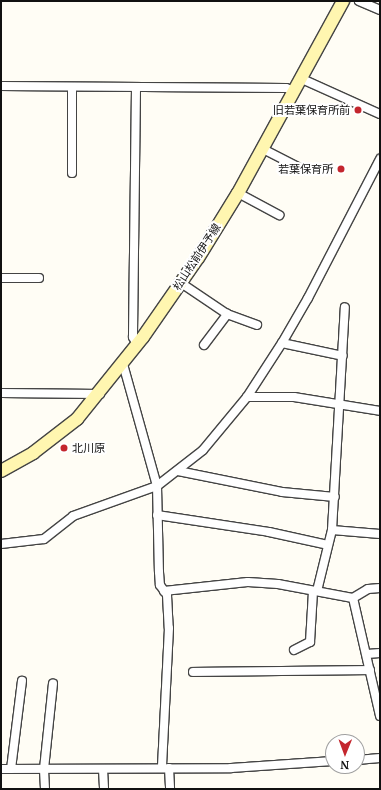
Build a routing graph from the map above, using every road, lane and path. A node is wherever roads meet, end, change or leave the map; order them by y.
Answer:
1 (343, 1) edge
2 (359, 1) edge
3 (380, 10) edge
4 (302, 79) junction
5 (1, 86) edge
6 (72, 87) junction
7 (136, 88) junction
8 (295, 91) junction
9 (380, 114) edge
10 (262, 149) junction
11 (380, 159) edge
12 (304, 170) dead end
13 (72, 174) dead end
14 (238, 193) junction
15 (279, 214) dead end
16 (1, 278) edge
17 (39, 278) dead end
18 (181, 283) junction
19 (345, 307) dead end
20 (227, 314) junction
21 (257, 325) dead end
22 (282, 343) junction
23 (137, 345) junction
24 (204, 345) dead end
25 (343, 356) junction
26 (123, 364) junction
27 (1, 393) edge
28 (100, 394) junction
29 (247, 397) junction
30 (340, 403) junction
31 (380, 411) edge
32 (1, 471) edge
33 (178, 471) junction
34 (157, 486) junction
35 (335, 497) junction
36 (157, 514) junction
37 (332, 530) junction
38 (380, 534) edge
39 (1, 544) edge
40 (328, 546) junction
41 (380, 588) edge
42 (164, 591) junction
43 (315, 591) junction
44 (353, 598) junction
45 (294, 650) dead end
46 (380, 653) edge
47 (367, 654) junction
48 (370, 670) junction
49 (193, 672) dead end
50 (22, 681) dead end
51 (53, 683) dead end
52 (380, 716) edge
53 (380, 758) edge
54 (365, 759) edge
55 (325, 762) edge
56 (165, 768) junction
57 (1, 769) edge
58 (11, 769) junction
59 (44, 769) junction
60 (103, 770) junction
61 (45, 789) edge
62 (104, 789) edge
63 (170, 789) edge

1 - 4 main road, 松山松前伊予線
2 - 3 street
4 - 8 main road, 松山松前伊予線
4 - 9 street
5 - 6 street
6 - 7 street
6 - 13 street
7 - 8 street
7 - 23 street
8 - 10 main road, 松山松前伊予線
10 - 12 street
10 - 14 main road, 松山松前伊予線
11 - 22 street
14 - 15 street
14 - 18 main road, 松山松前伊予線
16 - 17 street
18 - 20 street
18 - 23 main road, 松山松前伊予線
19 - 25 street
20 - 21 street
20 - 24 street
22 - 25 street
22 - 29 street
23 - 26 main road, 松山松前伊予線
25 - 30 street
26 - 28 main road, 松山松前伊予線
26 - 34 street
27 - 28 street
28 - 32 main road, 松山松前伊予線
29 - 30 street
29 - 33 street
30 - 31 street
30 - 35 street
33 - 34 street
33 - 35 street
34 - 36 street
34 - 39 street
35 - 37 street
36 - 40 street
36 - 42 street
37 - 38 street
37 - 40 street
40 - 43 street
41 - 44 street
42 - 43 street
42 - 56 street
43 - 44 street
43 - 45 street
44 - 47 street
46 - 47 street
47 - 48 street
48 - 49 street
48 - 52 street
50 - 58 street
51 - 59 street
53 - 54 street
55 - 56 street
56 - 60 street
56 - 63 street
57 - 58 street
58 - 59 street
59 - 60 street
59 - 61 street
60 - 62 street

